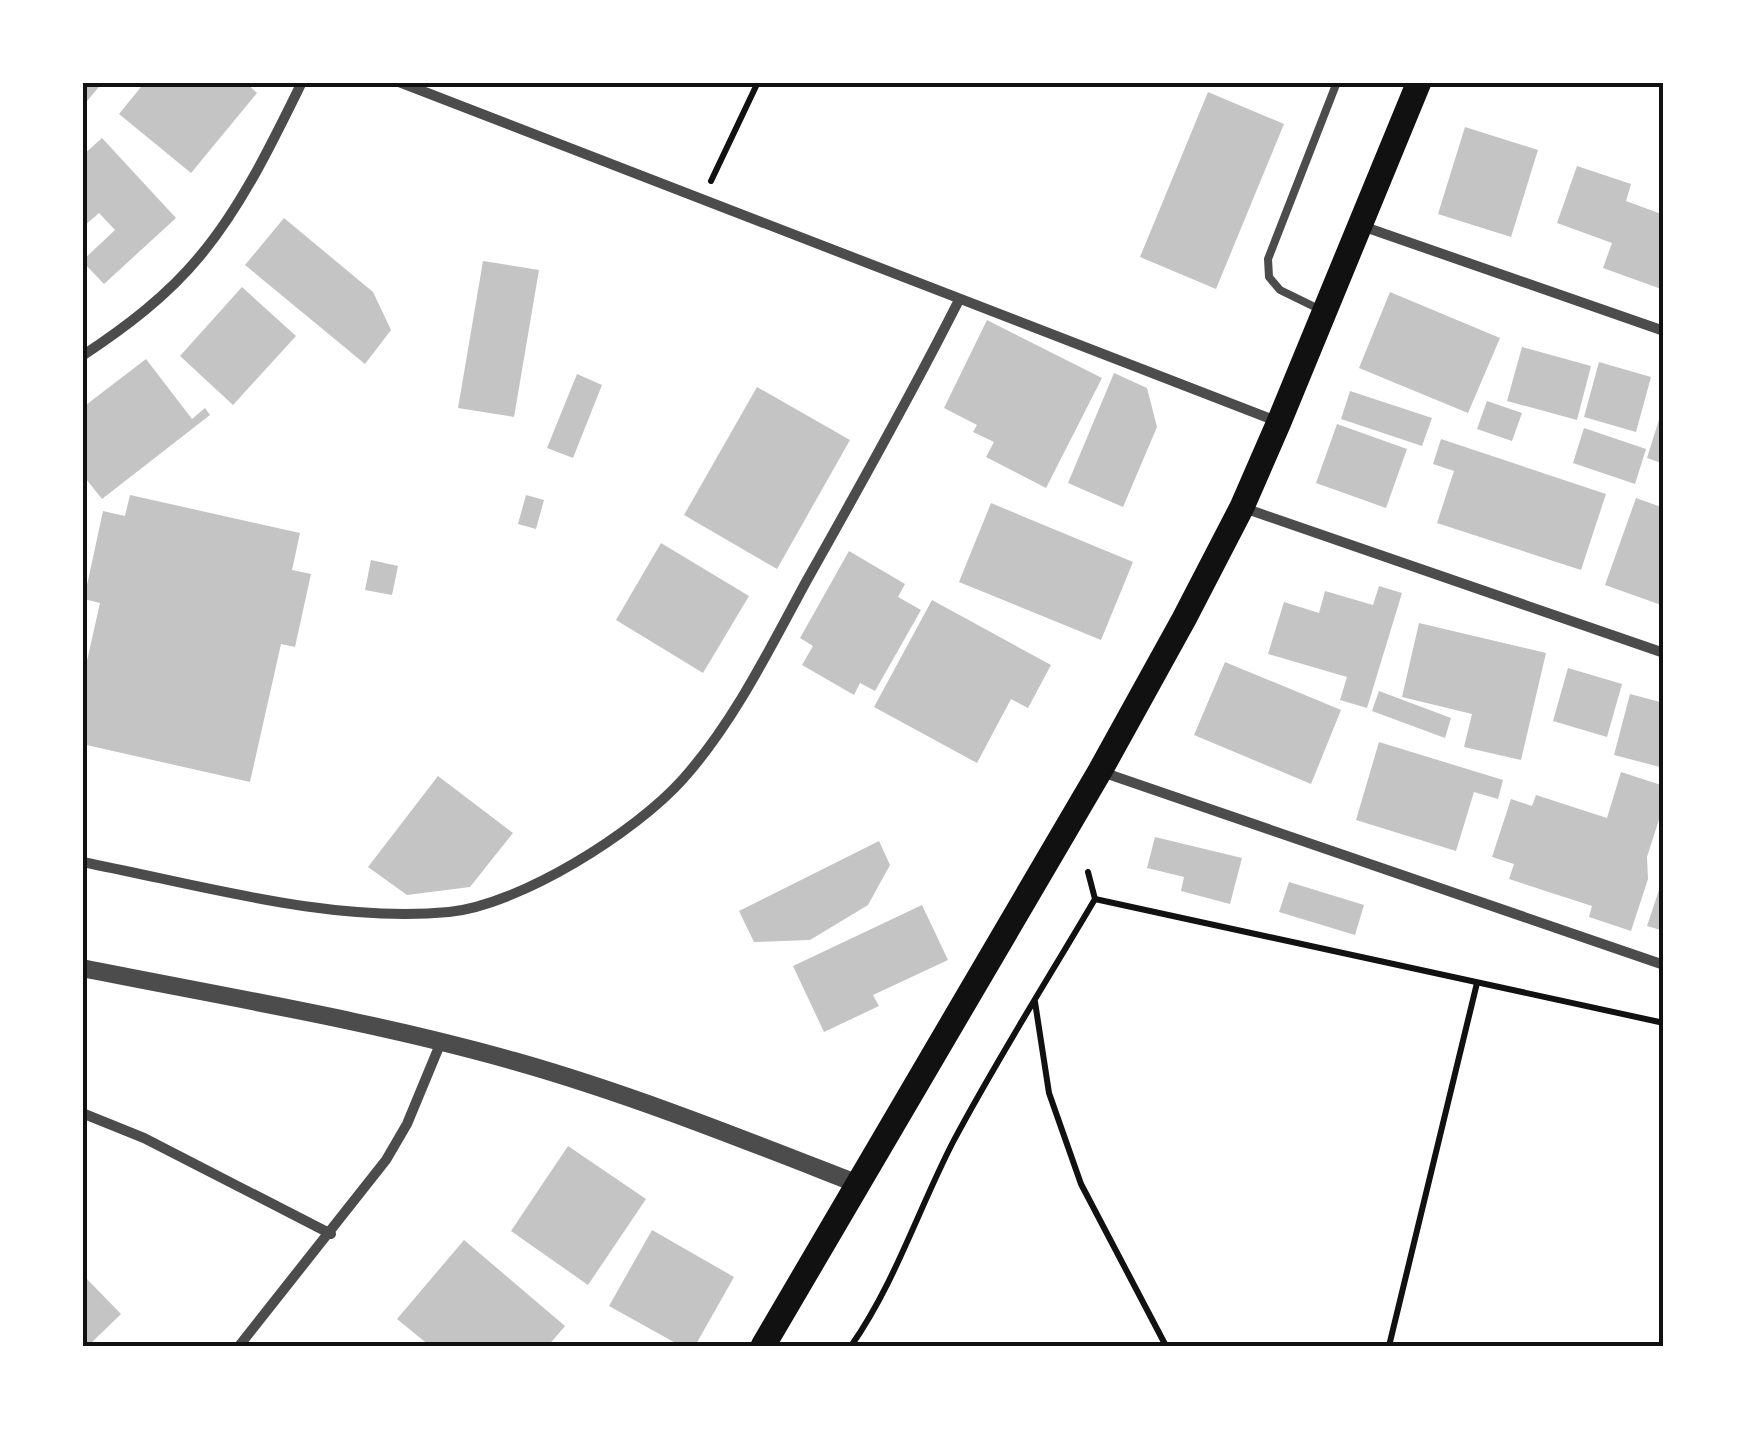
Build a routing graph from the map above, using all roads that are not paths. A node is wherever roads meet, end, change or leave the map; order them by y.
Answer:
1 (302, 82) edge
2 (399, 82) edge
3 (1336, 82) edge
4 (1419, 82) edge
5 (1361, 226) junction
6 (959, 300) junction
7 (1326, 312) junction
8 (1664, 331) edge
9 (82, 356) edge
10 (1279, 422) junction
11 (1242, 507) junction
12 (1664, 654) edge
13 (1100, 771) junction
14 (82, 862) edge
15 (1664, 965) edge
16 (82, 968) edge
17 (441, 1042) junction
18 (82, 1113) edge
19 (858, 1184) junction
20 (330, 1234) junction
21 (239, 1346) edge
22 (763, 1346) edge

1 - 9 street
2 - 6 street
3 - 7 lane
4 - 5 main road
5 - 7 main road
5 - 8 street
6 - 10 street
6 - 14 street
7 - 10 main road
10 - 11 main road
11 - 12 street
11 - 13 main road
13 - 15 street
13 - 19 main road
16 - 17 street
17 - 19 street
17 - 20 street
18 - 20 street
19 - 22 main road
20 - 21 street

